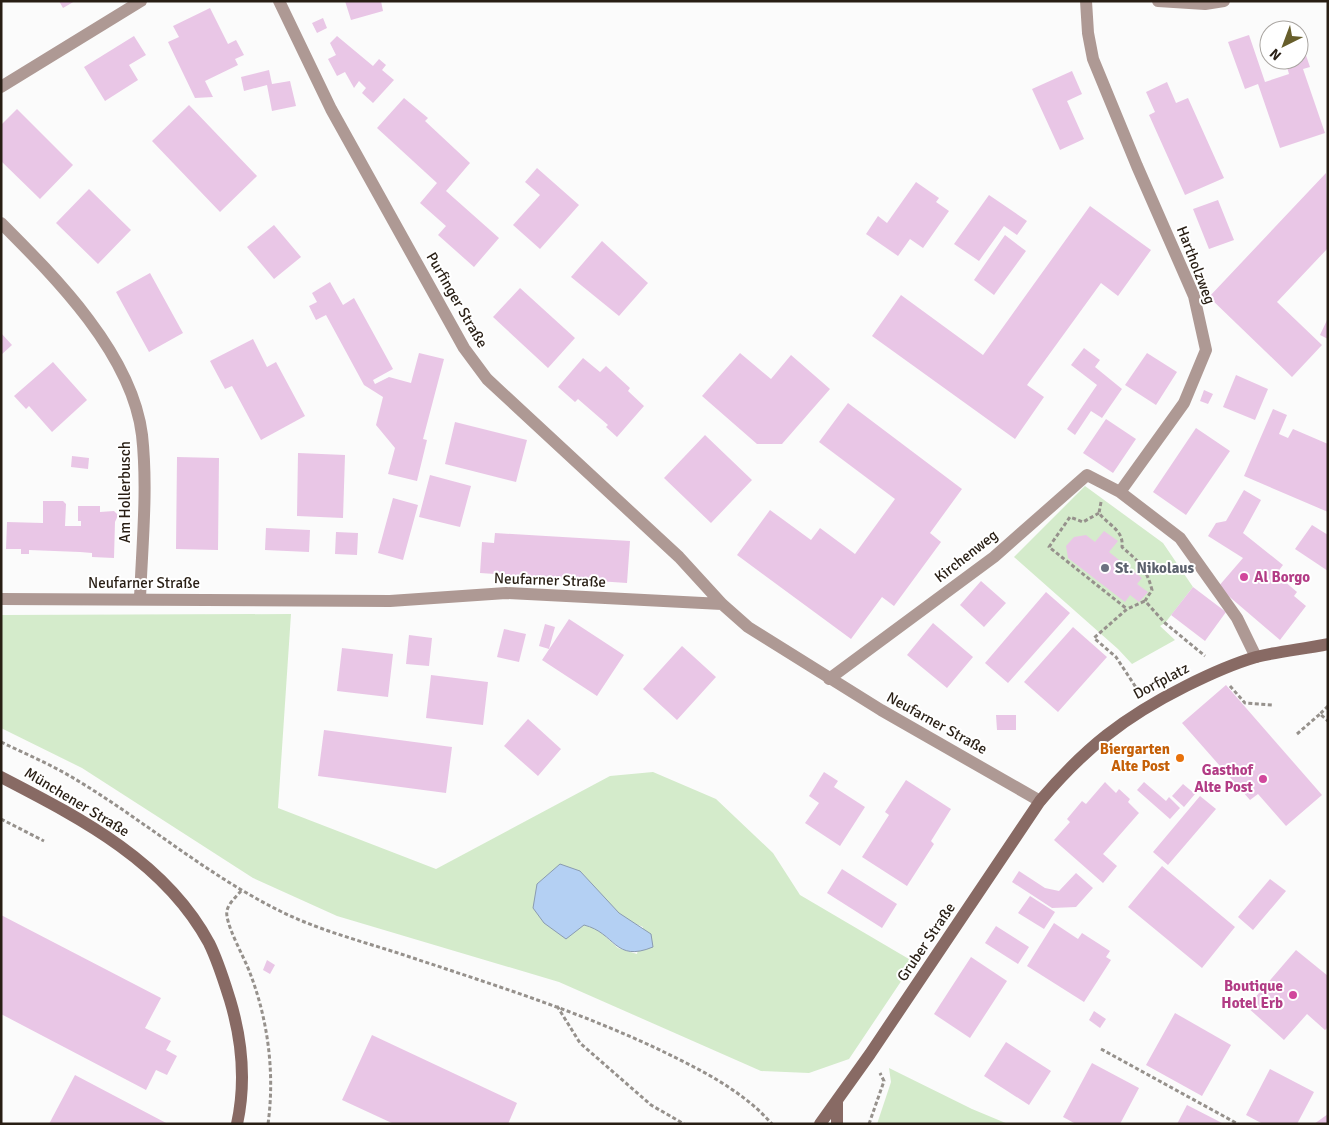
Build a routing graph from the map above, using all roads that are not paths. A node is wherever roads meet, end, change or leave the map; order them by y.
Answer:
1 (142, 1) edge
2 (279, 1) edge
3 (1086, 1) edge
4 (1224, 1) edge
5 (1165, 2) edge
6 (1, 86) edge
7 (1, 223) edge
8 (1116, 490) junction
9 (140, 598) junction
10 (1, 599) edge
11 (722, 604) junction
12 (1328, 644) edge
13 (1256, 658) junction
14 (829, 679) junction
15 (1, 777) edge
16 (1040, 801) junction
17 (837, 1100) junction
18 (237, 1124) edge
19 (820, 1124) edge
20 (837, 1124) edge

1 - 6 street
2 - 11 street, Purfinger Straße
3 - 8 street, Hartholzweg
4 - 5 street
7 - 9 street, Am Hollerbusch
8 - 13 street
8 - 14 street, Kirchenweg
9 - 10 street, Neufarner Straße
9 - 11 street, Neufarner Straße
11 - 14 street, Neufarner Straße
12 - 13 street, Dorfplatz
13 - 16 street, Dorfplatz
14 - 16 street, Neufarner Straße
15 - 18 street, Münchener Straße
16 - 17 street, Gruber Straße
17 - 19 street, Gruber Straße
17 - 20 street

